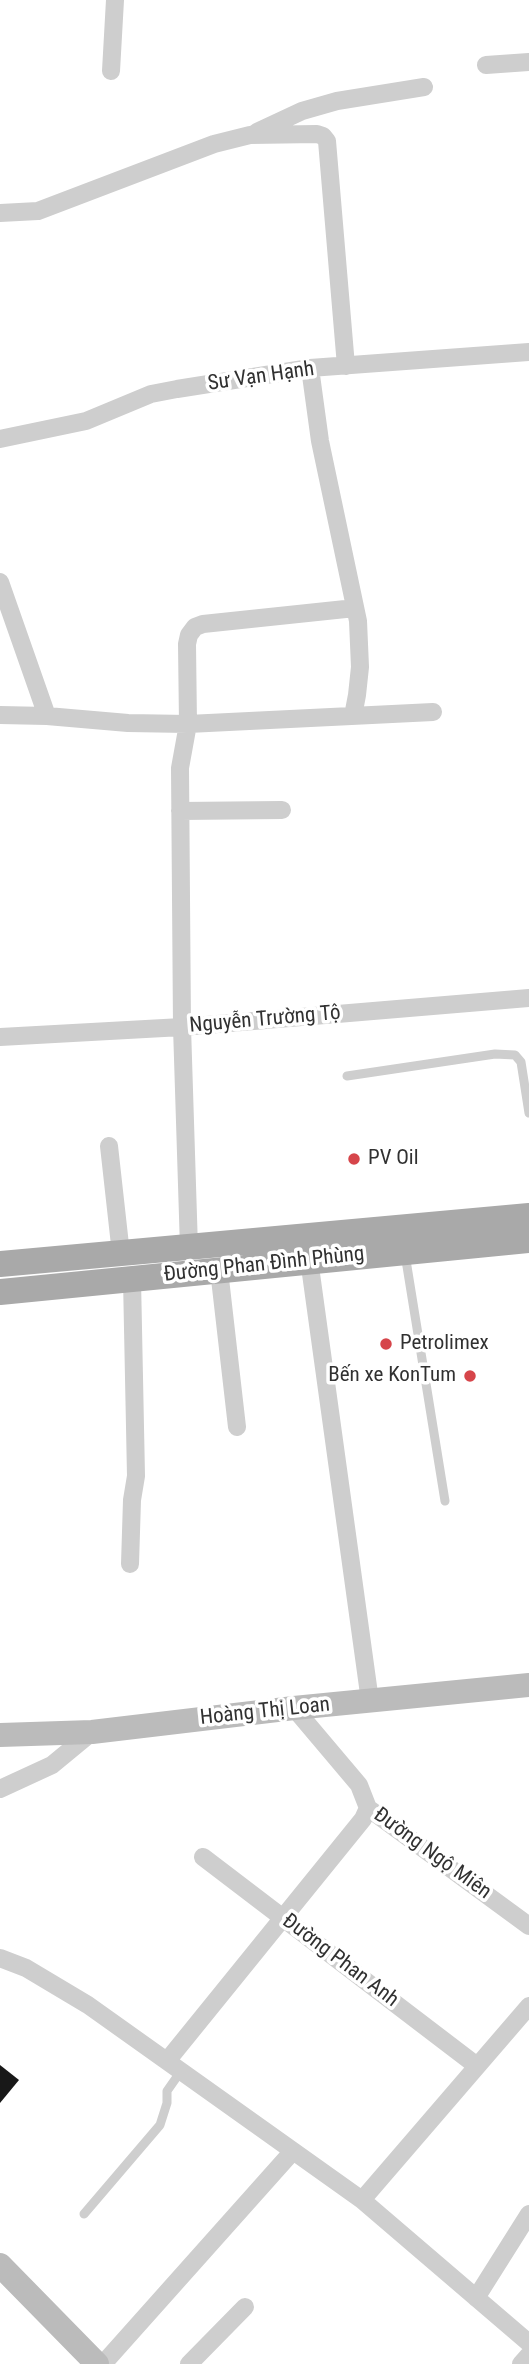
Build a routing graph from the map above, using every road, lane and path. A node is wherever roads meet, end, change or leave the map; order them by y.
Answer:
1 (114, 0) edge
2 (529, 62) edge
3 (485, 65) dead end
4 (111, 71) dead end
5 (424, 87) dead end
6 (250, 135) junction
7 (0, 213) edge
8 (529, 352) edge
9 (346, 366) junction
10 (310, 368) junction
11 (0, 439) edge
12 (0, 582) edge
13 (355, 608) junction
14 (433, 712) dead end
15 (0, 715) edge
16 (47, 716) junction
17 (353, 716) junction
18 (188, 724) junction
19 (282, 810) dead end
20 (180, 811) junction
21 (529, 998) edge
22 (182, 1027) junction
23 (0, 1037) edge
24 (346, 1076) dead end
25 (529, 1113) edge
26 (109, 1146) dead end
27 (529, 1216) edge
28 (404, 1239) junction
29 (529, 1240) edge
30 (189, 1248) junction
31 (308, 1250) junction
32 (121, 1254) junction
33 (0, 1264) edge
34 (219, 1270) junction
35 (132, 1279) junction
36 (0, 1292) edge
37 (237, 1427) dead end
38 (445, 1501) dead end
39 (130, 1564) dead end
40 (529, 1685) edge
41 (370, 1700) junction
42 (294, 1708) junction
43 (1, 1731) edge
44 (92, 1732) junction
45 (0, 1789) edge
46 (368, 1808) junction
47 (203, 1857) dead end
48 (283, 1918) junction
49 (529, 1926) edge
50 (0, 1958) edge
51 (529, 2006) edge
52 (174, 2066) junction
53 (477, 2066) junction
54 (293, 2151) junction
55 (362, 2200) junction
56 (84, 2214) dead end
57 (529, 2214) edge
58 (0, 2265) edge
59 (476, 2298) junction
60 (245, 2307) dead end
61 (529, 2343) edge
62 (529, 2356) edge
63 (97, 2364) edge
64 (103, 2364) edge
65 (189, 2364) edge
66 (521, 2364) edge

1 - 4 street
2 - 3 street
5 - 6 street
6 - 7 street
6 - 9 street
8 - 9 street, Sư Vạn Hạnh
9 - 10 street, Sư Vạn Hạnh
10 - 11 street, Sư Vạn Hạnh
10 - 13 street
12 - 16 street
13 - 17 street
13 - 18 street
14 - 17 street
15 - 16 street
16 - 18 street
17 - 18 street
18 - 20 street
19 - 20 street
20 - 22 street
21 - 22 street, Nguyễn Trường Tộ
22 - 23 street, Nguyễn Trường Tộ
22 - 30 street
24 - 25 lane
26 - 32 street
27 - 28 main road, Đường Phan Đình Phùng
28 - 29 main road, Đường Phan Đình Phùng
28 - 31 main road, Đường Phan Đình Phùng
28 - 38 lane
30 - 31 main road, Đường Phan Đình Phùng
30 - 32 main road, Đường Phan Đình Phùng
31 - 34 main road, Đường Phan Đình Phùng
31 - 41 street
32 - 33 main road, Đường Phan Đình Phùng
34 - 35 main road, Đường Phan Đình Phùng
34 - 37 street
35 - 36 main road, Đường Phan Đình Phùng
35 - 39 street
40 - 41 street, Hoàng Thị Loan
41 - 42 street, Hoàng Thị Loan
42 - 44 street, Hoàng Thị Loan
42 - 46 street, Đường Ngộ Miên
43 - 44 street, Hoàng Thị Loan
44 - 45 street
46 - 48 street
46 - 49 street, Đường Ngộ Miên
47 - 48 street, Đường Phan Anh
48 - 52 street
48 - 53 street, Đường Phan Anh
50 - 52 street
51 - 53 street
52 - 54 street
52 - 56 lane
53 - 55 street
54 - 55 street
54 - 64 street
55 - 59 street
57 - 59 street
58 - 63 street
59 - 61 street
60 - 65 street
62 - 66 street

